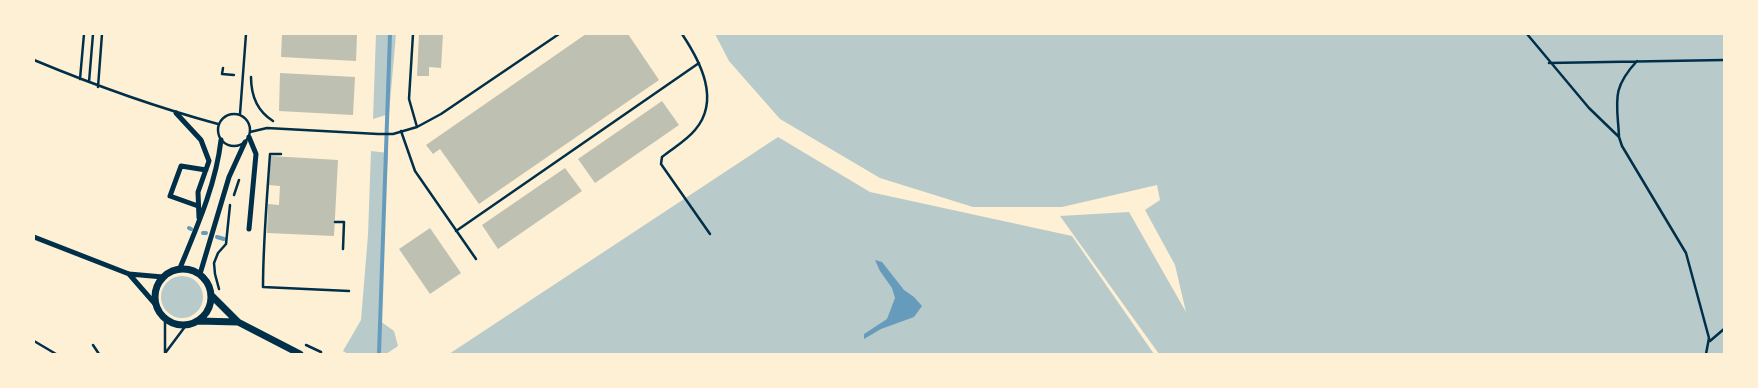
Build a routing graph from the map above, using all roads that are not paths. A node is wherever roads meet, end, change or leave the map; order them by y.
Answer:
1 (84, 34) edge
2 (93, 34) edge
3 (102, 34) edge
4 (246, 34) edge
5 (413, 34) edge
6 (559, 34) edge
7 (682, 34) edge
8 (34, 60) edge
9 (699, 63) junction
10 (80, 79) junction
11 (89, 82) junction
12 (98, 87) junction
13 (176, 113) junction
14 (240, 114) junction
15 (218, 124) junction
16 (418, 127) junction
17 (401, 131) junction
18 (248, 137) junction
19 (221, 140) junction
20 (206, 170) junction
21 (198, 206) junction
22 (200, 222) junction
23 (249, 229) dead end
24 (456, 231) junction
25 (710, 234) dead end
26 (34, 236) edge
27 (476, 259) dead end
28 (180, 268) junction
29 (129, 274) junction
30 (200, 274) junction
31 (163, 277) junction
32 (212, 296) junction
33 (156, 305) junction
34 (165, 318) junction
35 (198, 321) junction
36 (238, 322) junction
37 (187, 324) junction
38 (34, 341) edge
39 (93, 345) dead end
40 (56, 354) edge
41 (99, 354) edge
42 (165, 354) edge
43 (300, 354) edge

1 - 10 lane
2 - 11 lane
3 - 12 lane
4 - 14 lane
5 - 16 lane
6 - 16 lane
7 - 9 lane
8 - 10 lane
9 - 24 lane
9 - 25 lane
10 - 11 lane
11 - 12 lane
12 - 13 lane
13 - 15 lane
13 - 20 street
14 - 15 lane
14 - 18 lane
15 - 19 lane
16 - 17 lane
17 - 18 lane
17 - 24 lane
18 - 19 lane
18 - 23 street
18 - 30 street
19 - 22 street
20 - 21 street
20 - 21 street
21 - 22 street
22 - 28 street
24 - 27 lane
26 - 29 street
28 - 30 street
28 - 31 street
29 - 31 street
29 - 33 street
30 - 32 street
31 - 33 street
32 - 35 street
32 - 36 street
33 - 34 street
34 - 37 street
34 - 42 lane
35 - 36 street
35 - 37 street
36 - 43 street
37 - 42 lane
38 - 40 lane
39 - 41 lane

